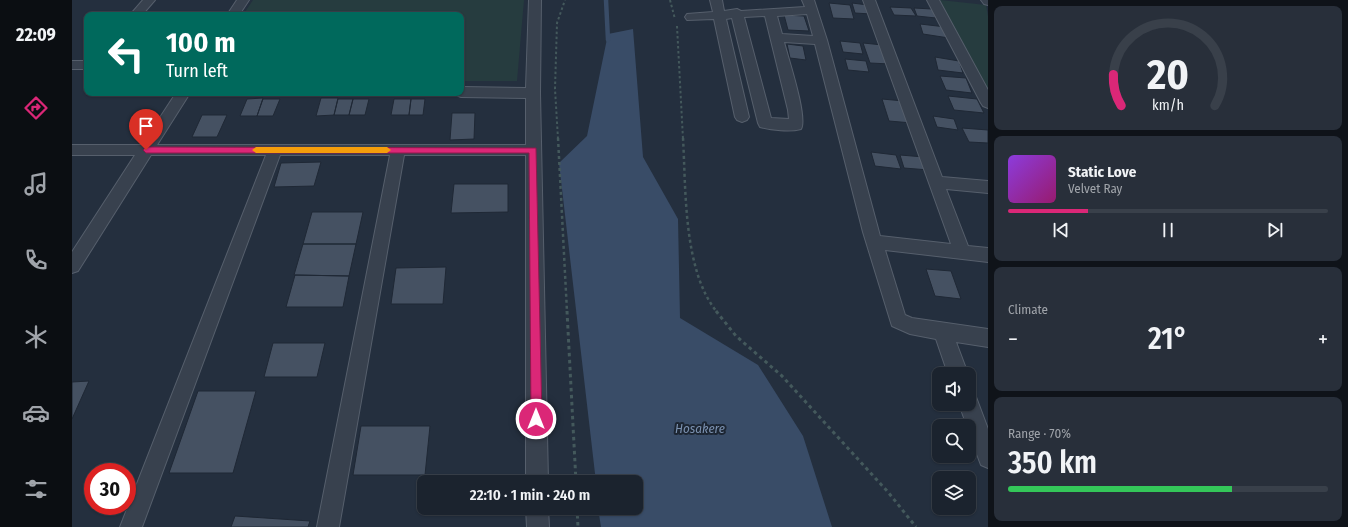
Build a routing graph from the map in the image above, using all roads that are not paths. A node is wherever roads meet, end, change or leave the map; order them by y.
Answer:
1 (149, 0) edge
2 (243, 0) edge
3 (536, 0) edge
4 (716, 0) edge
5 (869, 0) edge
6 (934, 0) edge
7 (810, 5) edge
8 (760, 9) junction
9 (139, 12) edge
10 (235, 12) edge
11 (720, 14) junction
12 (738, 14) junction
13 (691, 17) dead end
14 (777, 38) junction
15 (821, 40) junction
16 (72, 65) edge
17 (84, 65) edge
18 (464, 92) edge
19 (533, 93) junction
20 (181, 96) edge
21 (988, 103) edge
22 (742, 117) dead end
23 (72, 150) edge
24 (146, 150) junction
25 (275, 150) junction
26 (398, 150) junction
27 (533, 150) junction
28 (936, 182) junction
29 (988, 187) edge
30 (874, 242) junction
31 (962, 252) junction
32 (988, 254) edge
33 (74, 261) edge
34 (943, 332) junction
35 (988, 338) edge
36 (956, 367) edge
37 (971, 411) edge
38 (988, 458) edge
39 (537, 475) edge
40 (537, 515) edge
41 (131, 527) edge
42 (328, 527) edge
43 (538, 527) edge

1 - 9 street
2 - 10 street
3 - 19 street
4 - 11 street
5 - 28 street
6 - 21 street
7 - 8 street
7 - 15 street
8 - 12 street
8 - 14 street
11 - 12 street
11 - 13 street
11 - 22 street
12 - 14 street
14 - 15 street
15 - 30 street
16 - 17 street
18 - 19 street
19 - 27 street
20 - 24 street
23 - 24 street
24 - 25 street
24 - 33 street
25 - 26 street
25 - 41 street
26 - 27 street
26 - 42 street
27 - 39 street
28 - 29 street
28 - 31 street
30 - 31 street
30 - 34 street
31 - 32 street
34 - 35 street
34 - 36 street
37 - 38 street
40 - 43 street

